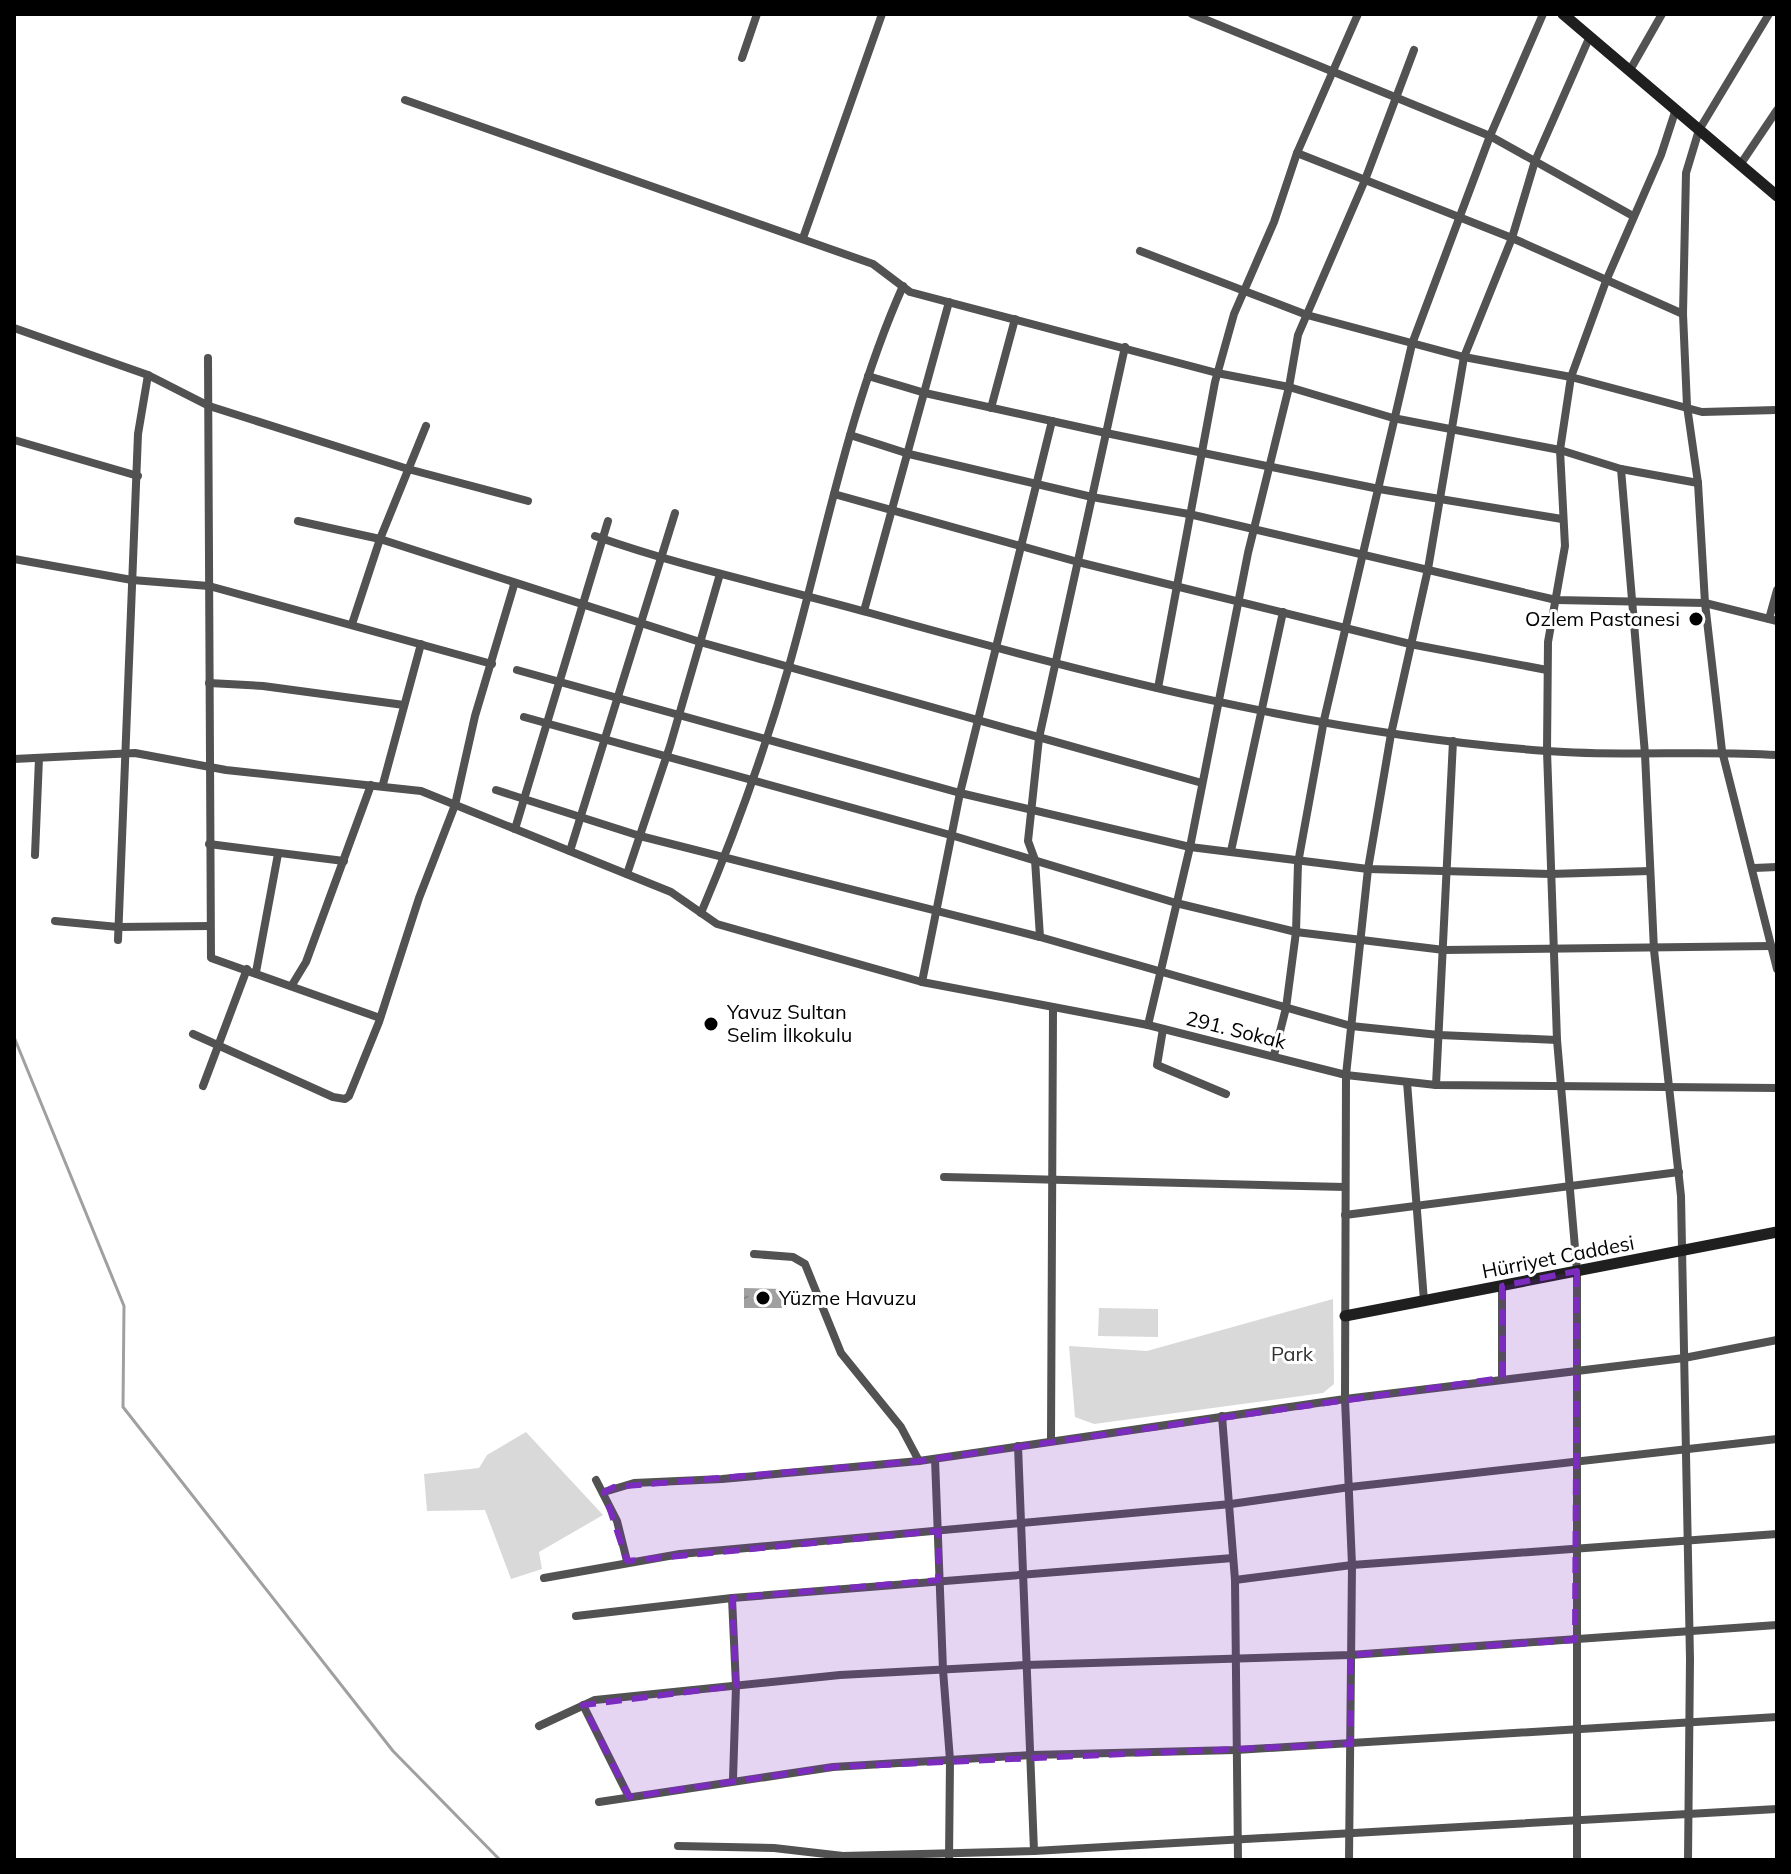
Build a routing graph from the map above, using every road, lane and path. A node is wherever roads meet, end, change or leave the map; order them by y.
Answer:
1 (757, 14) edge
2 (882, 14) edge
3 (1192, 14) edge
4 (1358, 14) edge
5 (1543, 14) edge
6 (1563, 14) edge
7 (1662, 14) edge
8 (1769, 14) edge
9 (1590, 36) junction
10 (1414, 50) dead end
11 (742, 58) dead end
12 (1334, 69) junction
13 (1630, 70) junction
14 (1397, 98) junction
15 (405, 100) dead end
16 (1676, 109) junction
17 (1777, 110) edge
18 (1699, 130) junction
19 (1490, 136) junction
20 (1297, 153) junction
21 (1535, 161) junction
22 (1740, 165) junction
23 (1365, 180) junction
24 (1777, 196) edge
25 (1633, 216) junction
26 (1459, 217) junction
27 (803, 238) junction
28 (1512, 238) junction
29 (1140, 251) dead end
30 (1606, 281) junction
31 (903, 286) junction
32 (1243, 293) junction
33 (949, 302) junction
34 (1683, 314) junction
35 (1307, 315) junction
36 (1015, 319) junction
37 (14, 328) edge
38 (1412, 344) junction
39 (1125, 347) junction
40 (1464, 357) junction
41 (208, 358) dead end
42 (1217, 373) junction
43 (148, 375) junction
44 (868, 376) junction
45 (1571, 377) junction
46 (1289, 387) junction
47 (925, 393) junction
48 (209, 406) junction
49 (1687, 406) junction
50 (991, 408) junction
51 (1777, 410) edge
52 (1393, 418) junction
53 (1052, 421) junction
54 (426, 426) dead end
55 (1452, 428) junction
56 (1106, 433) junction
57 (850, 435) junction
58 (14, 440) edge
59 (1560, 450) junction
60 (1201, 452) junction
61 (909, 454) junction
62 (1270, 464) junction
63 (408, 469) junction
64 (1621, 469) junction
65 (138, 476) junction
66 (1035, 483) junction
67 (1698, 483) junction
68 (1379, 489) junction
69 (834, 494) junction
70 (1092, 497) junction
71 (1439, 499) junction
72 (528, 501) dead end
73 (893, 512) junction
74 (675, 513) dead end
75 (1189, 514) junction
76 (1562, 519) junction
77 (298, 521) dead end
78 (608, 521) dead end
79 (1254, 530) junction
80 (598, 537) junction
81 (380, 539) junction
82 (1020, 547) junction
83 (1363, 556) junction
84 (659, 557) junction
85 (14, 559) edge
86 (1078, 562) junction
87 (1428, 569) junction
88 (720, 574) junction
89 (132, 580) junction
90 (1175, 583) junction
91 (514, 585) junction
92 (209, 586) junction
93 (1777, 590) edge
94 (807, 598) junction
95 (1631, 599) junction
96 (1239, 600) junction
97 (1556, 600) junction
98 (1705, 603) junction
99 (583, 606) junction
100 (864, 611) junction
101 (1283, 612) junction
102 (1773, 620) edge
103 (352, 624) junction
104 (641, 624) junction
105 (1346, 628) junction
106 (700, 642) junction
107 (421, 644) junction
108 (1410, 644) junction
109 (998, 649) junction
110 (1055, 663) junction
111 (492, 664) junction
112 (788, 668) junction
113 (517, 670) dead end
114 (1547, 670) junction
115 (560, 682) junction
116 (209, 683) junction
117 (1158, 688) junction
118 (617, 697) junction
119 (1217, 701) junction
120 (404, 705) junction
121 (1263, 710) junction
122 (680, 714) junction
123 (524, 717) dead end
124 (1324, 720) junction
125 (979, 721) junction
126 (547, 724) junction
127 (1391, 734) junction
128 (767, 737) junction
129 (1039, 738) junction
130 (604, 739) junction
131 (1453, 741) junction
132 (1547, 751) junction
133 (1722, 751) junction
134 (125, 754) junction
135 (1645, 754) junction
136 (1777, 755) edge
137 (667, 756) junction
138 (39, 758) junction
139 (14, 759) edge
140 (209, 767) junction
141 (751, 780) junction
142 (1202, 783) junction
143 (383, 784) junction
144 (371, 785) junction
145 (496, 790) dead end
146 (960, 793) junction
147 (524, 799) junction
148 (455, 805) junction
149 (1032, 810) junction
150 (582, 818) junction
151 (515, 829) junction
152 (640, 836) junction
153 (954, 836) junction
154 (209, 844) junction
155 (1190, 847) junction
156 (570, 851) junction
157 (1231, 851) junction
158 (278, 854) junction
159 (35, 855) dead end
160 (725, 857) junction
161 (1035, 860) junction
162 (344, 861) junction
163 (1298, 863) junction
164 (1777, 867) edge
165 (1754, 868) junction
166 (1368, 869) junction
167 (1650, 871) junction
168 (1446, 872) junction
169 (627, 874) junction
170 (1550, 874) junction
171 (1176, 903) junction
172 (701, 913) junction
173 (937, 913) junction
174 (55, 921) dead end
175 (210, 926) junction
176 (118, 927) junction
177 (1296, 932) junction
178 (1040, 937) junction
179 (118, 940) dead end
180 (1360, 942) junction
181 (1771, 946) junction
182 (1552, 948) junction
183 (1444, 950) junction
184 (1654, 950) junction
185 (1777, 969) edge
186 (252, 971) junction
187 (1160, 972) junction
188 (922, 982) junction
189 (292, 985) junction
190 (1286, 1008) junction
191 (1053, 1010) junction
192 (380, 1018) junction
193 (1148, 1025) junction
194 (1351, 1026) junction
195 (1163, 1029) junction
196 (193, 1034) dead end
197 (1439, 1035) junction
198 (1557, 1040) junction
199 (217, 1045) junction
200 (1274, 1055) junction
201 (1346, 1075) junction
202 (1407, 1082) junction
203 (1561, 1084) junction
204 (1436, 1085) junction
205 (203, 1086) dead end
206 (1669, 1088) junction
207 (1777, 1088) edge
208 (1226, 1094) dead end
209 (1679, 1172) junction
210 (944, 1177) dead end
211 (1054, 1179) junction
212 (1567, 1185) junction
213 (1345, 1187) junction
214 (1417, 1208) junction
215 (1345, 1215) junction
216 (1777, 1232) edge
217 (1683, 1252) junction
218 (754, 1254) dead end
219 (1577, 1271) junction
220 (1502, 1286) junction
221 (1424, 1301) junction
222 (1345, 1316) junction
223 (1777, 1340) edge
224 (1684, 1358) junction
225 (1577, 1369) junction
226 (1502, 1378) junction
227 (1345, 1399) junction
228 (1222, 1416) junction
229 (1777, 1439) edge
230 (1051, 1441) junction
231 (1018, 1446) junction
232 (1684, 1449) junction
233 (935, 1459) junction
234 (919, 1461) junction
235 (1577, 1462) junction
236 (596, 1480) dead end
237 (1350, 1487) junction
238 (604, 1492) junction
239 (1231, 1504) junction
240 (1021, 1524) junction
241 (939, 1531) junction
242 (1777, 1534) edge
243 (1686, 1542) junction
244 (1575, 1548) junction
245 (1233, 1558) junction
246 (627, 1561) junction
247 (1352, 1565) junction
248 (1024, 1574) junction
249 (544, 1578) dead end
250 (938, 1580) junction
251 (1235, 1580) junction
252 (732, 1598) junction
253 (576, 1616) dead end
254 (1777, 1625) edge
255 (1689, 1631) junction
256 (1575, 1640) junction
257 (1350, 1655) junction
258 (1235, 1656) junction
259 (1026, 1665) junction
260 (943, 1670) junction
261 (736, 1686) junction
262 (583, 1705) junction
263 (1777, 1717) edge
264 (1689, 1724) junction
265 (539, 1726) dead end
266 (1578, 1729) junction
267 (1351, 1744) junction
268 (1236, 1750) junction
269 (1031, 1755) junction
270 (950, 1760) junction
271 (733, 1779) junction
272 (629, 1797) junction
273 (599, 1802) dead end
274 (1777, 1809) edge
275 (1689, 1813) junction
276 (1577, 1823) junction
277 (1348, 1834) junction
278 (1237, 1840) junction
279 (678, 1846) dead end
280 (1034, 1851) junction
281 (948, 1856) edge
282 (1238, 1860) edge
283 (1349, 1860) edge
284 (1577, 1860) edge
285 (1688, 1860) edge

1 - 11 street
2 - 27 street
3 - 12 street
4 - 12 street
5 - 19 street
6 - 9 street
7 - 13 street
8 - 18 street
9 - 13 street
9 - 21 street
10 - 14 street
12 - 14 street
12 - 20 street
13 - 16 street
14 - 19 street
14 - 23 street
15 - 27 street
16 - 18 street
16 - 25 street
17 - 22 street
18 - 22 street
18 - 34 street
19 - 21 street
19 - 26 street
20 - 23 street
20 - 32 street
21 - 25 street
21 - 28 street
22 - 24 street
23 - 26 street
23 - 35 street
25 - 30 street
26 - 28 street
26 - 38 street
27 - 31 street
28 - 30 street
28 - 40 street
29 - 32 street
30 - 34 street
30 - 45 street
31 - 33 street
31 - 44 street
32 - 35 street
32 - 42 street
33 - 36 street
33 - 47 street
34 - 49 street
35 - 38 street
35 - 46 street
36 - 39 street
36 - 50 street
37 - 43 street
38 - 40 street
38 - 52 street
39 - 42 street
39 - 56 street
40 - 45 street
40 - 55 street
41 - 48 street
42 - 46 street
42 - 60 street
43 - 48 street
43 - 65 street
44 - 47 street
44 - 57 street
45 - 49 street
45 - 59 street
46 - 52 street
46 - 62 street
47 - 50 street
47 - 61 street
48 - 63 street
48 - 92 street
49 - 51 street
49 - 67 street
50 - 53 street
52 - 55 street
52 - 68 street
53 - 56 street
53 - 66 street
54 - 63 street
55 - 59 street
55 - 71 street
56 - 60 street
56 - 70 street
57 - 61 street
57 - 69 street
58 - 65 street
59 - 64 street
59 - 76 street
60 - 62 street
60 - 75 street
61 - 66 street
61 - 73 street
62 - 68 street
62 - 79 street
63 - 72 street
63 - 81 street
64 - 67 street
64 - 95 street
65 - 89 street
66 - 70 street
66 - 82 street
67 - 98 street
68 - 71 street
68 - 83 street
69 - 73 street
69 - 94 street
70 - 75 street
70 - 86 street
71 - 76 street
71 - 87 street
73 - 82 street
73 - 100 street
74 - 84 street
75 - 79 street
75 - 90 street
76 - 97 street
77 - 81 street
78 - 80 street
79 - 83 street
79 - 96 street
80 - 84 street
80 - 99 street
81 - 91 street
81 - 103 street
82 - 86 street
82 - 109 street
83 - 87 street
83 - 105 street
84 - 88 street
84 - 104 street
85 - 89 street
86 - 90 street
86 - 110 street
87 - 97 street
87 - 108 street
88 - 94 street
88 - 106 street
89 - 92 street
89 - 134 street
90 - 96 street
90 - 117 street
91 - 99 street
91 - 111 street
92 - 103 street
92 - 116 street
93 - 102 street
94 - 100 street
94 - 112 street
95 - 97 street
95 - 98 street
95 - 135 street
96 - 101 street
96 - 119 street
97 - 114 street
98 - 102 street
98 - 133 street
99 - 104 street
99 - 115 street
100 - 109 street
101 - 105 street
101 - 121 street
103 - 107 street
104 - 106 street
104 - 118 street
105 - 108 street
105 - 124 street
106 - 112 street
106 - 122 street
107 - 111 street
107 - 120 street
108 - 114 street
108 - 127 street
109 - 110 street
109 - 125 street
110 - 117 street
110 - 129 street
111 - 148 street
112 - 125 street
112 - 128 street
113 - 115 street
114 - 132 street
115 - 118 street
115 - 126 street
116 - 120 street
116 - 140 street
117 - 119 street
118 - 122 street
118 - 130 street
119 - 121 street
119 - 142 street
120 - 143 street
121 - 124 street
121 - 157 street
122 - 128 street
122 - 137 street
123 - 126 street
124 - 127 street
124 - 163 street
125 - 129 street
125 - 146 street
126 - 130 street
126 - 147 street
127 - 131 street
127 - 166 street
128 - 141 street
128 - 146 street
129 - 142 street
129 - 149 street
130 - 137 street
130 - 150 street
131 - 132 street
131 - 168 street
132 - 135 street
132 - 170 street
133 - 135 street
133 - 136 street
133 - 165 street
134 - 138 street, 291. Sokak
134 - 140 street, 291. Sokak
134 - 176 street
135 - 167 street
137 - 141 street
137 - 152 street
138 - 139 street, 291. Sokak
138 - 159 street
140 - 144 street, 291. Sokak
140 - 154 street
141 - 153 street
141 - 160 street
142 - 155 street
143 - 144 street, 291. Sokak
143 - 148 street, 291. Sokak
144 - 162 street
145 - 147 street
146 - 149 street
146 - 153 street
147 - 150 street
147 - 151 street
148 - 151 street, 291. Sokak
148 - 192 street
149 - 155 street
149 - 161 street
150 - 152 street
150 - 156 street
151 - 156 street, 291. Sokak
152 - 160 street
152 - 169 street
153 - 161 street
153 - 173 street
154 - 158 street
154 - 175 street
155 - 157 street
155 - 171 street
156 - 169 street, 291. Sokak
157 - 163 street
158 - 162 street
158 - 186 street
160 - 172 street
160 - 173 street
161 - 171 street
161 - 178 street
162 - 189 street
163 - 166 street
163 - 177 street
164 - 165 street
165 - 181 street
166 - 168 street
166 - 180 street
167 - 170 street
167 - 184 street
168 - 170 street
168 - 183 street
169 - 172 street, 291. Sokak
170 - 182 street
171 - 177 street
171 - 187 street
172 - 188 street, 291. Sokak
173 - 178 street
173 - 188 street
174 - 176 street
175 - 176 street
175 - 186 street
176 - 179 street
177 - 180 street
177 - 190 street
178 - 187 street
180 - 183 street
180 - 194 street
181 - 184 street
181 - 185 street
182 - 183 street
182 - 184 street
182 - 198 street
183 - 197 street
184 - 206 street
186 - 189 street
186 - 199 street
187 - 190 street
187 - 193 street
188 - 191 street, 291. Sokak
189 - 192 street
190 - 194 street
190 - 200 street
191 - 193 street, 291. Sokak
191 - 211 street
192 - 199 street
193 - 195 street, 291. Sokak
194 - 197 street
194 - 201 street
195 - 200 street, 291. Sokak
195 - 208 street
196 - 199 street
197 - 198 street
197 - 204 street
198 - 203 street
199 - 205 street
200 - 201 street, 291. Sokak
201 - 202 street, 291. Sokak
201 - 213 street
202 - 204 street, 291. Sokak
202 - 214 street
203 - 204 street, 291. Sokak
203 - 206 street, 291. Sokak
203 - 212 street
206 - 207 street, 291. Sokak
206 - 209 street
209 - 212 street
209 - 217 street
210 - 211 street
211 - 213 street
211 - 230 street
212 - 214 street
212 - 219 street
213 - 215 street
214 - 215 street
214 - 221 street
215 - 222 street
216 - 217 street, Hürriyet Caddesi
217 - 219 street, Hürriyet Caddesi
217 - 224 street
218 - 234 street
219 - 220 street, Hürriyet Caddesi
219 - 225 street
220 - 221 street, Hürriyet Caddesi
220 - 226 street
221 - 222 street, Hürriyet Caddesi
222 - 227 street
223 - 224 street
224 - 225 street
224 - 232 street
225 - 226 street
225 - 235 street
226 - 227 street
227 - 228 street
227 - 237 street
228 - 230 street
228 - 239 street
229 - 232 street
230 - 231 street
231 - 233 street
231 - 240 street
232 - 235 street
232 - 243 street
233 - 234 street
233 - 241 street
234 - 238 street
235 - 237 street
235 - 244 street
236 - 238 street
237 - 239 street
237 - 247 street
238 - 246 street
239 - 240 street
239 - 245 street
240 - 241 street
240 - 248 street
241 - 246 street
241 - 250 street
242 - 243 street
243 - 244 street
243 - 255 street
244 - 247 street
244 - 256 street
245 - 248 street
245 - 251 street
246 - 249 street
247 - 251 street
247 - 257 street
248 - 250 street
248 - 259 street
250 - 252 street
250 - 260 street
251 - 258 street
252 - 253 street
252 - 261 street
254 - 255 street
255 - 256 street
255 - 264 street
256 - 257 street
256 - 266 street
257 - 258 street
257 - 267 street
258 - 259 street
258 - 268 street
259 - 260 street
259 - 269 street
260 - 261 street
260 - 270 street
261 - 262 street
261 - 271 street
262 - 265 street
262 - 272 street
263 - 264 street
264 - 266 street
264 - 275 street
266 - 267 street
266 - 276 street
267 - 268 street
267 - 277 street
268 - 269 street
268 - 278 street
269 - 270 street
269 - 280 street
270 - 271 street
270 - 281 street
271 - 272 street
272 - 273 street
274 - 275 street
275 - 276 street
275 - 285 street
276 - 277 street
276 - 284 street
277 - 278 street
277 - 283 street
278 - 280 street
278 - 282 street
279 - 281 street
280 - 281 street

